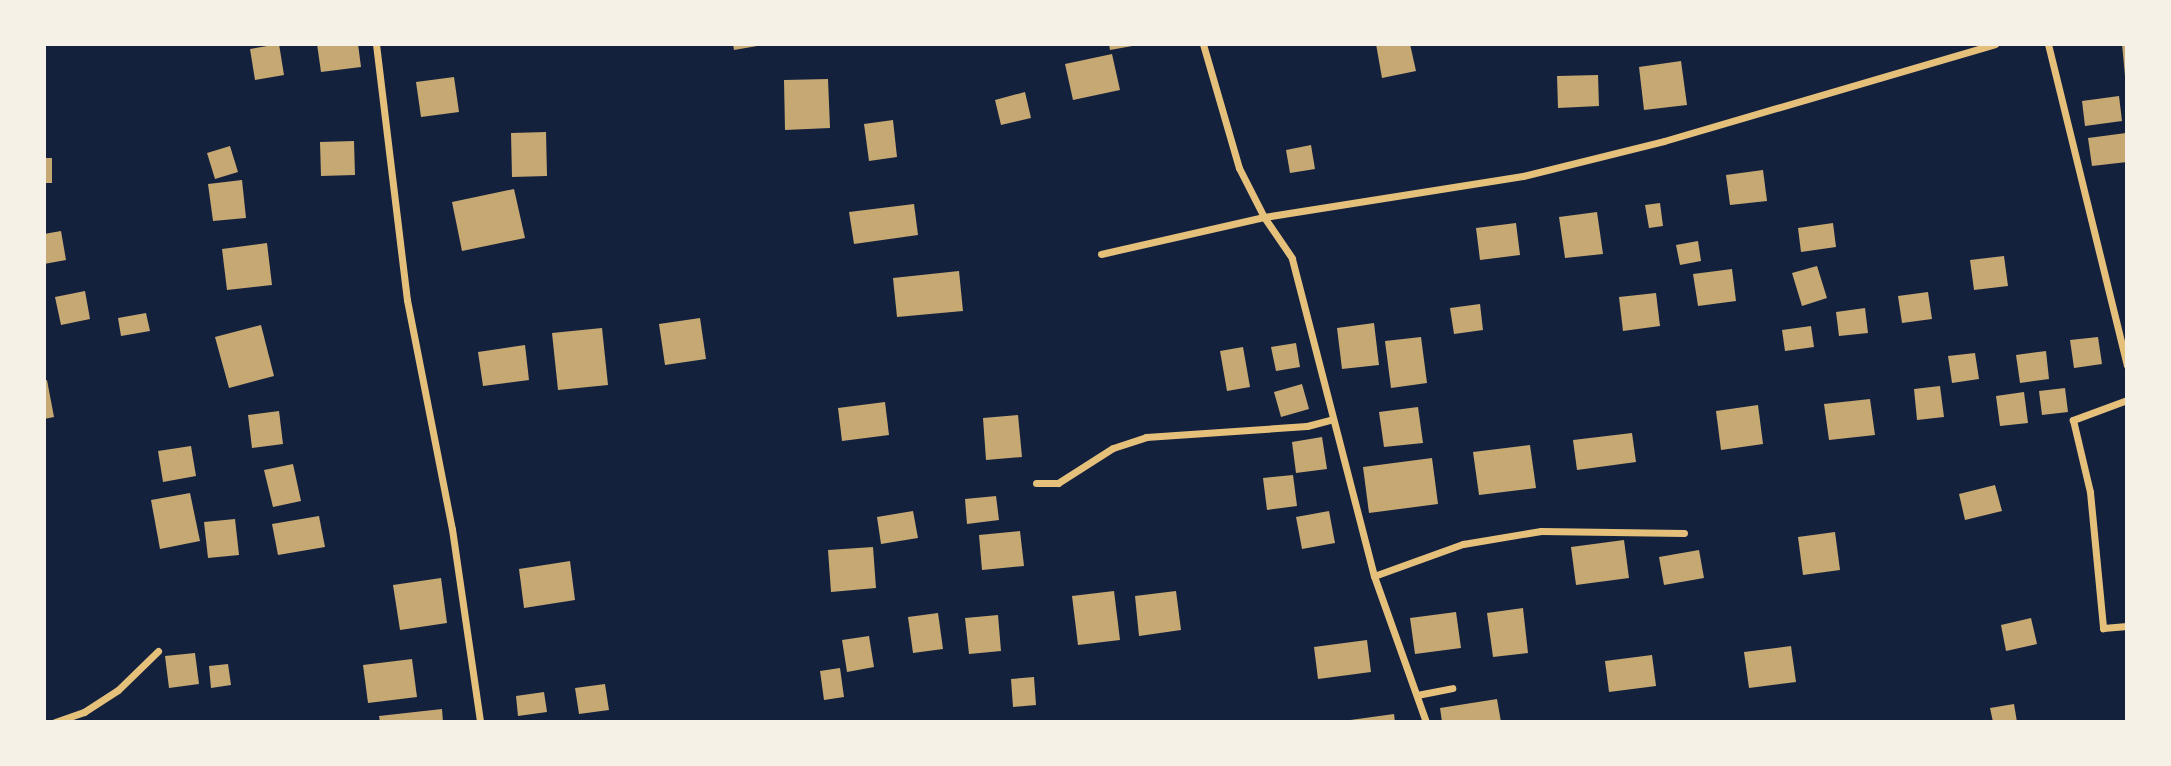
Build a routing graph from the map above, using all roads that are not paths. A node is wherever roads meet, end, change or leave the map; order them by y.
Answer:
1 (376, 44) edge
2 (1203, 44) edge
3 (1995, 44) edge
4 (2048, 44) edge
5 (1264, 217) junction
6 (1101, 254) dead end
7 (2127, 365) edge
8 (2127, 400) edge
9 (1333, 419) junction
10 (1036, 483) dead end
11 (1684, 533) dead end
12 (1374, 576) junction
13 (2127, 626) edge
14 (158, 651) dead end
15 (1452, 688) dead end
16 (1417, 695) junction
17 (55, 722) edge
18 (480, 722) edge
19 (1426, 722) edge

1 - 18 street
2 - 5 street
3 - 5 street
4 - 7 street
5 - 6 street
5 - 9 street
8 - 13 street
9 - 10 street
9 - 12 street
11 - 12 street
12 - 16 street
14 - 17 street
15 - 16 street
16 - 19 street

